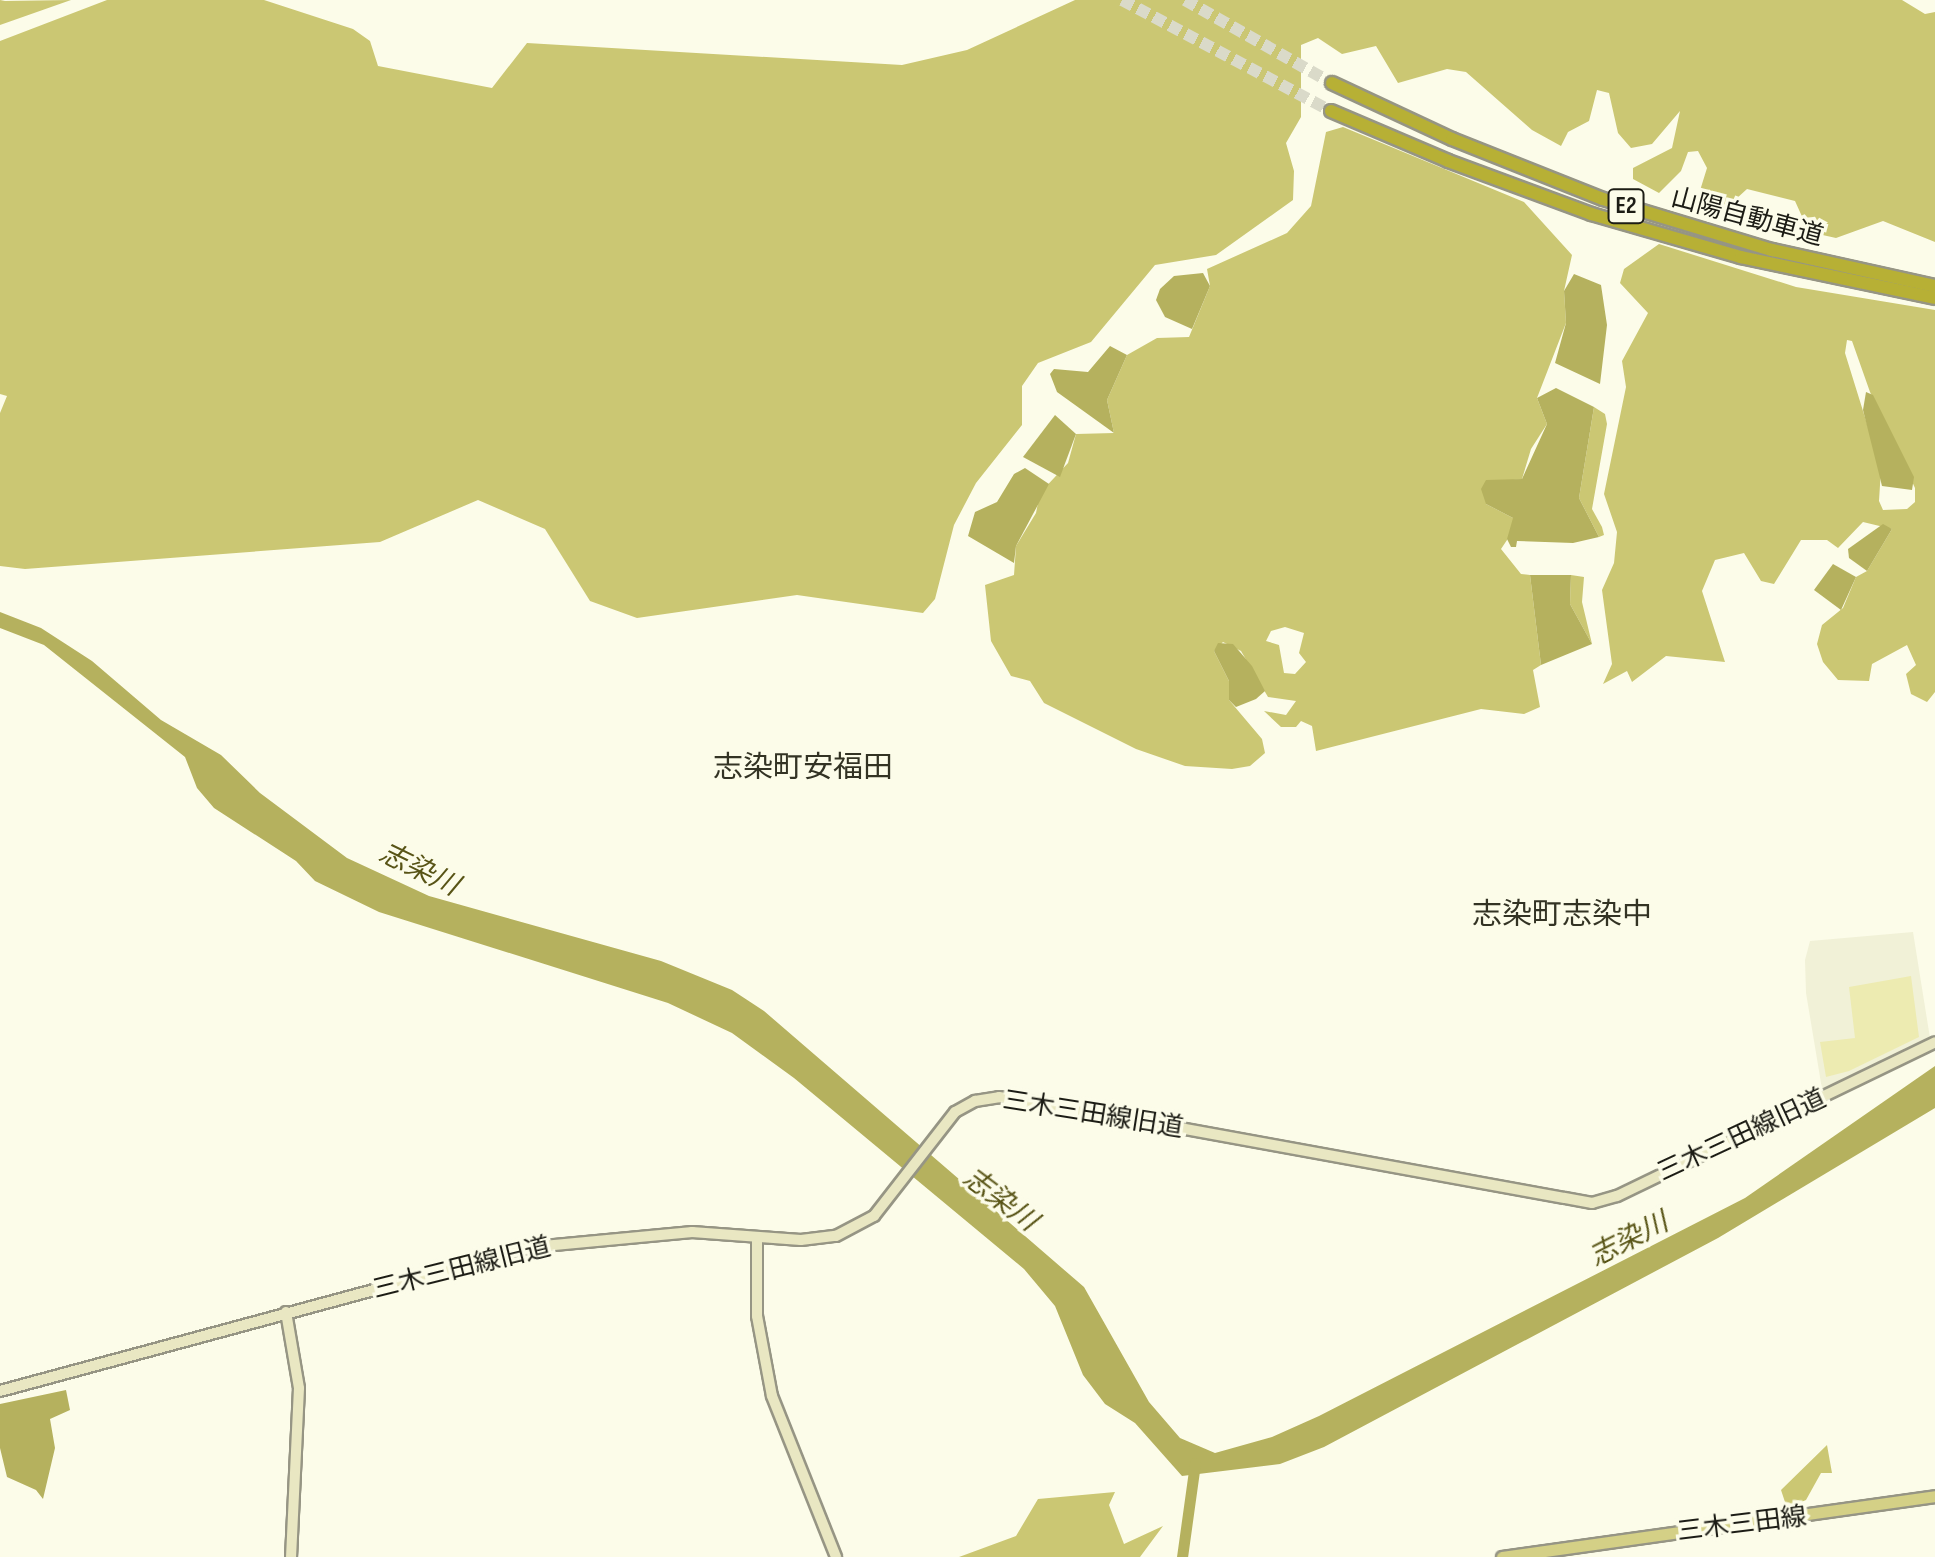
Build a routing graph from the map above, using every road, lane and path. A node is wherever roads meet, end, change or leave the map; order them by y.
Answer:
1 (1332, 83) tunnel mouth
2 (1331, 111) tunnel mouth
3 (1935, 286) edge
4 (1935, 298) edge
5 (1935, 1042) edge
6 (757, 1237) junction
7 (286, 1312) junction
8 (0, 1391) edge
9 (1935, 1496) edge
10 (291, 1557) edge
11 (836, 1557) edge
12 (1502, 1557) edge

1 - 3 highway, 山陽自動車道 / E2
2 - 4 highway, 山陽自動車道 / E2
5 - 6 street, 三木三田線旧道
6 - 7 street, 三木三田線旧道
6 - 11 street
7 - 8 street, 三木三田線旧道
7 - 10 street
9 - 12 main road, 三木三田線

